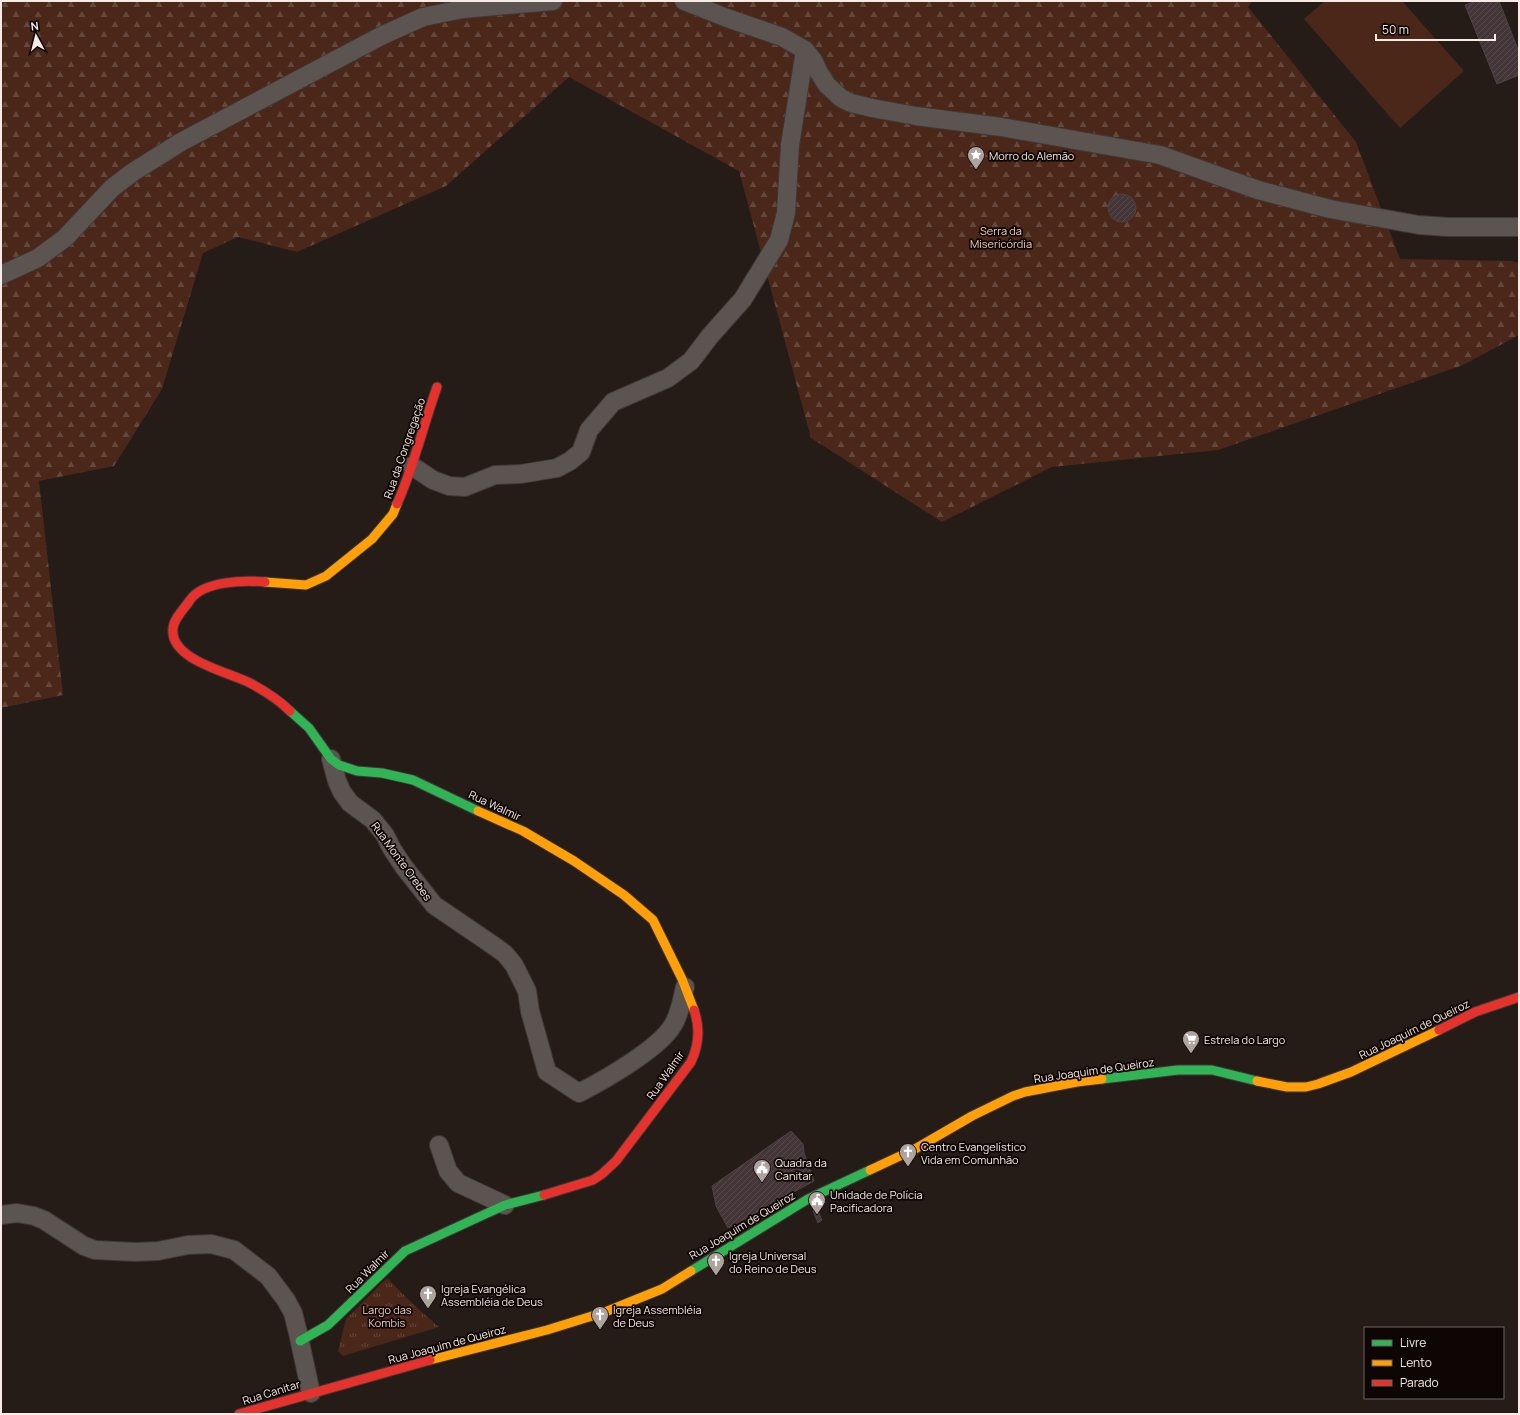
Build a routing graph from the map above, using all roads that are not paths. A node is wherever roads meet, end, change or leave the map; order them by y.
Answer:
1 (553, 1) edge
2 (684, 1) edge
3 (805, 50) junction
4 (1519, 227) edge
5 (1, 275) edge
6 (437, 387) dead end
7 (412, 466) junction
8 (331, 759) junction
9 (685, 987) junction
10 (1519, 997) edge
11 (439, 1145) dead end
12 (506, 1205) junction
13 (1, 1214) edge
14 (300, 1341) junction
15 (310, 1392) junction
16 (239, 1414) edge

1 - 5 street
2 - 3 street
3 - 4 street
3 - 7 street
6 - 7 street, Rua da Congregação
7 - 8 street, Rua da Congregação
8 - 9 street, Rua Walmir
8 - 9 street, Rua Monte Orebes
9 - 12 street, Rua Walmir
10 - 15 street, Rua Joaquim de Queiroz
11 - 12 street
12 - 14 street, Rua Walmir
13 - 14 street
14 - 15 street
15 - 16 street, Rua Canitar

